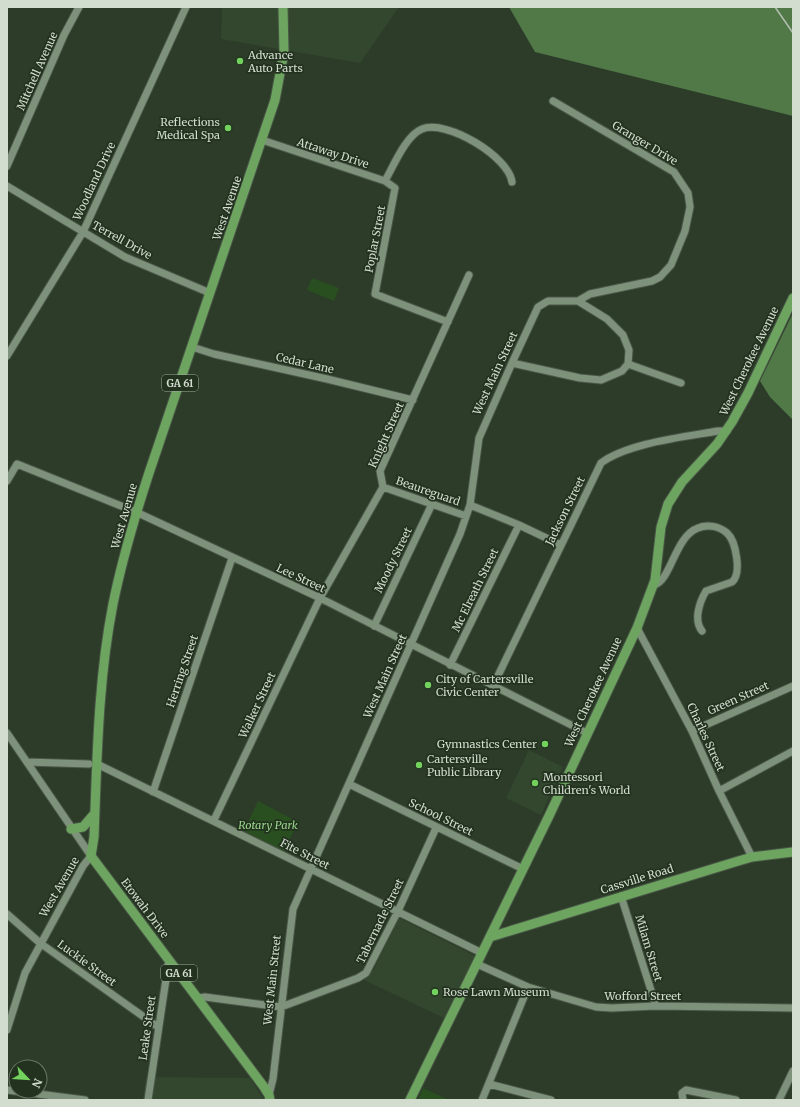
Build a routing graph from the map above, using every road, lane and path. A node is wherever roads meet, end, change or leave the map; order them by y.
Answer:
1 (79, 7) edge
2 (186, 7) edge
3 (283, 7) edge
4 (554, 101) dead end
5 (262, 140) junction
6 (7, 166) edge
7 (385, 181) junction
8 (512, 182) dead end
9 (7, 186) edge
10 (395, 188) joint
11 (83, 232) junction
12 (469, 275) dead end
13 (210, 293) junction
14 (793, 298) edge
15 (578, 301) junction
16 (448, 322) junction
17 (192, 347) junction
18 (7, 356) edge
19 (512, 363) junction
20 (628, 364) junction
21 (681, 384) dead end
22 (413, 400) junction
23 (726, 431) junction
24 (7, 481) edge
25 (383, 487) junction
26 (432, 504) junction
27 (470, 505) junction
28 (136, 512) junction
29 (466, 516) junction
30 (519, 525) junction
31 (561, 545) junction
32 (232, 558) junction
33 (654, 586) junction
34 (320, 598) junction
35 (374, 626) junction
36 (637, 628) junction
37 (702, 631) dead end
38 (412, 644) junction
39 (450, 665) junction
40 (493, 686) junction
41 (793, 686) edge
42 (692, 731) junction
43 (7, 733) edge
44 (587, 733) junction
45 (793, 751) edge
46 (27, 762) junction
47 (93, 764) junction
48 (349, 784) junction
49 (719, 791) junction
50 (153, 792) junction
51 (95, 814) junction
52 (214, 820) junction
53 (436, 828) junction
54 (71, 829) junction
55 (793, 852) edge
56 (91, 856) junction
57 (752, 857) junction
58 (310, 869) junction
59 (523, 869) junction
60 (621, 896) junction
61 (398, 911) junction
62 (7, 914) edge
63 (499, 918) junction
64 (513, 930) junction
65 (490, 936) junction
66 (40, 943) junction
67 (482, 952) junction
68 (169, 959) junction
69 (477, 964) junction
70 (528, 987) junction
71 (198, 998) junction
72 (656, 1006) junction
73 (281, 1007) junction
74 (793, 1008) edge
75 (158, 1028) junction
76 (7, 1030) edge
77 (793, 1071) edge
78 (489, 1084) junction
79 (7, 1090) edge
80 (270, 1098) edge
81 (85, 1100) edge
82 (148, 1100) edge
83 (410, 1100) edge
84 (482, 1100) edge
85 (551, 1100) edge
86 (683, 1100) edge
87 (736, 1100) edge
88 (779, 1100) edge

1 - 6 street, Mitchell Avenue
2 - 11 street, Woodland Drive
3 - 5 main road, West Avenue / GA 61
4 - 15 street, Granger Drive
5 - 7 street, Attaway Drive
5 - 13 main road, West Avenue / GA 61
7 - 8 street
7 - 10 street, Attaway Drive
9 - 11 street, Terrell Drive
10 - 16 street, Poplar Street
11 - 13 street, Terrell Drive
11 - 18 street, Woodland Drive
12 - 16 street, Knight Street
13 - 17 main road, West Avenue / GA 61
14 - 23 main road, West Cherokee Avenue
15 - 19 street, West Main Street
15 - 20 street
16 - 22 street, Knight Street
17 - 22 street, Cedar Lane
17 - 28 main road, West Avenue / GA 61
19 - 20 street
19 - 27 street, West Main Street
20 - 21 street
22 - 25 street, Knight Street
23 - 31 street, Jackson Street
23 - 33 main road, West Cherokee Avenue
24 - 28 street, Lee Street
25 - 26 street, Beaureguard
25 - 34 street
26 - 29 street, Beaureguard
26 - 35 street, Moody Street
27 - 29 street, West Main Street
27 - 30 street
28 - 32 street, Lee Street
28 - 47 main road, West Avenue / GA 61
29 - 38 street, West Main Street
30 - 31 street
30 - 39 street, Mc Elreath Street
31 - 40 street, Jackson Street
32 - 34 street, Lee Street
32 - 50 street, Herring Street
33 - 36 main road, West Cherokee Avenue
33 - 37 street
34 - 35 street, Lee Street
34 - 52 street, Walker Street
35 - 38 street, Lee Street
36 - 42 street, Charles Street
36 - 44 main road, West Cherokee Avenue
38 - 39 street, Lee Street
38 - 48 street, West Main Street
39 - 40 street, Lee Street
40 - 44 street, Lee Street
41 - 42 street, Green Street
42 - 49 street, Charles Street
43 - 46 street, Etowah Drive
44 - 59 main road, West Cherokee Avenue
45 - 49 street
46 - 47 street, Fite Street
46 - 54 street, Etowah Drive
47 - 50 street, Fite Street
47 - 51 main road, West Avenue / GA 61
48 - 53 street, School Street
48 - 58 street, West Main Street
49 - 57 street, Charles Street
50 - 52 street, Fite Street
51 - 54 main road
51 - 56 main road, West Avenue / GA 61
52 - 58 street, Fite Street
53 - 59 street, School Street
53 - 61 street, Tabernacle Street
54 - 56 street, Etowah Drive
55 - 57 main road, Cassville Road
56 - 66 street, West Avenue
56 - 68 main road, Etowah Drive / GA 61
57 - 60 main road, Cassville Road
58 - 61 street, Fite Street
58 - 73 street, West Main Street
59 - 63 main road, West Cherokee Avenue
60 - 64 main road, Cassville Road
60 - 72 street, Milam Street
61 - 67 street, Fite Street
61 - 73 street, Tabernacle Street
62 - 66 street, Luckie Street
63 - 64 main road
63 - 65 main road, West Cherokee Avenue
64 - 65 main road, Cassville Road
65 - 67 main road, West Cherokee Avenue
66 - 75 street, Luckie Street
66 - 76 street, West Avenue
67 - 69 main road, West Cherokee Avenue
68 - 71 main road, Etowah Drive / GA 61
68 - 75 street, Leake Street
69 - 70 street, Wofford Street
69 - 83 main road, West Cherokee Avenue
70 - 72 street, Wofford Street
70 - 78 street
71 - 73 street, Tabernacle Street
71 - 80 main road, Etowah Drive / GA 61
72 - 74 street, Wofford Street
73 - 80 street, West Main Street
75 - 82 street, Leake Street
77 - 88 street
78 - 84 street
78 - 85 street
79 - 81 street
86 - 87 street

